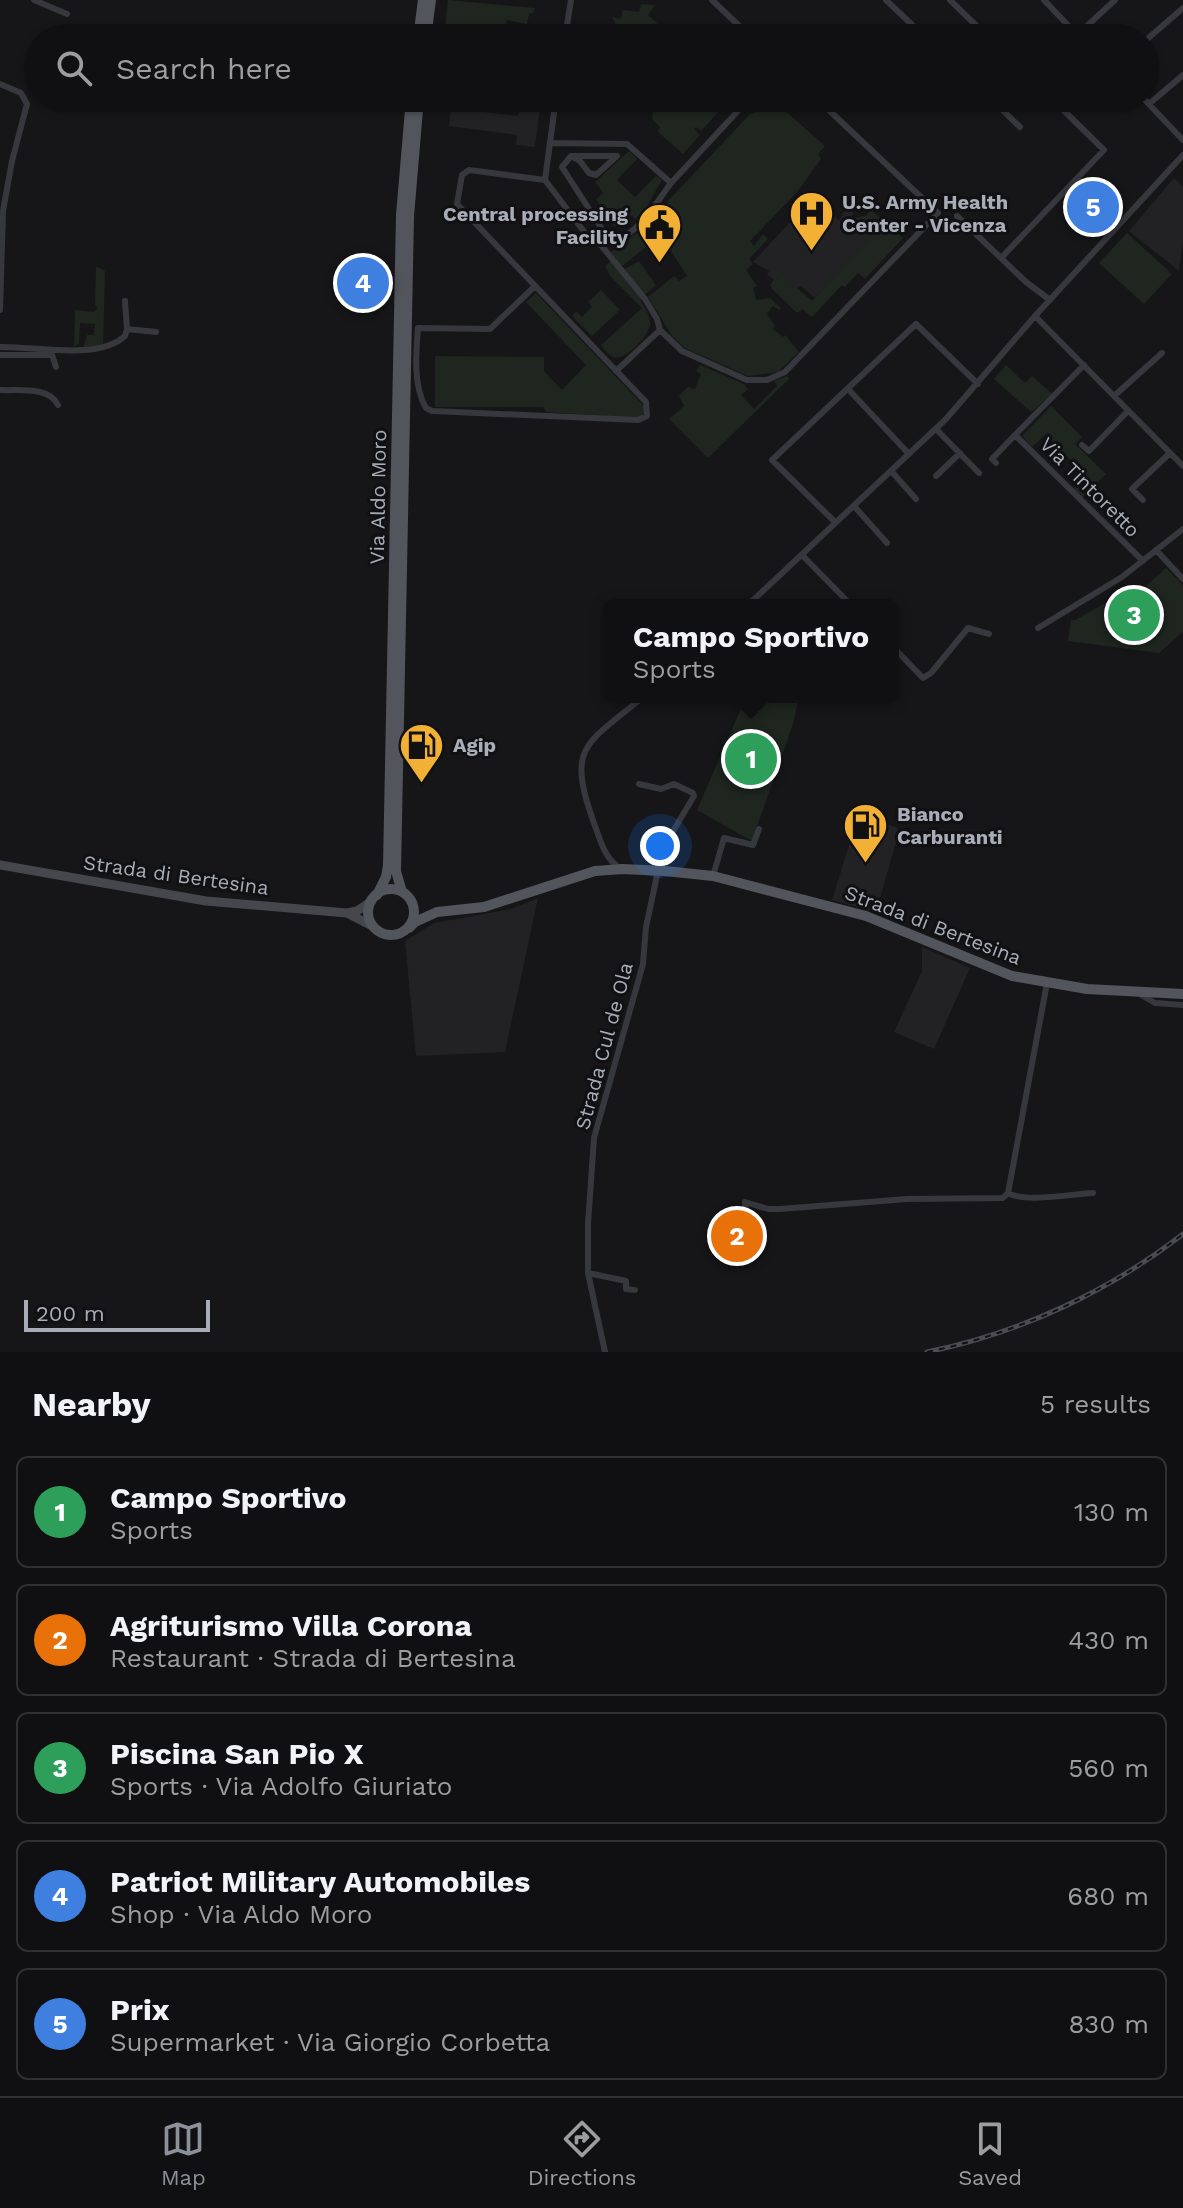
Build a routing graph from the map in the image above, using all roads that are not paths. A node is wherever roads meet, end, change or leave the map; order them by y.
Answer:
1 (34, 0) edge
2 (423, 0) edge
3 (431, 0) edge
4 (571, 0) edge
5 (712, 0) edge
6 (886, 0) edge
7 (950, 0) edge
8 (1044, 0) edge
9 (1115, 0) edge
10 (1183, 8) edge
11 (67, 14) dead end
12 (420, 24) edge
13 (428, 24) edge
14 (567, 24) edge
15 (737, 24) edge
16 (911, 24) edge
17 (975, 24) edge
18 (1065, 24) edge
19 (1090, 24) edge
20 (1159, 29) edge
21 (1183, 75) edge
22 (0, 84) edge
23 (1159, 95) edge
24 (24, 98) edge
25 (25, 112) edge
26 (410, 112) edge
27 (418, 112) edge
28 (554, 112) edge
29 (737, 112) edge
30 (831, 112) edge
31 (1004, 112) edge
32 (1065, 112) edge
33 (1157, 112) edge
34 (1020, 127) dead end
35 (1183, 140) edge
36 (550, 143) junction
37 (1183, 155) edge
38 (571, 156) junction
39 (545, 180) junction
40 (671, 183) junction
41 (957, 216) dead end
42 (609, 240) junction
43 (600, 244) junction
44 (1001, 258) junction
45 (534, 287) junction
46 (1050, 300) junction
47 (125, 301) dead end
48 (0, 310) edge
49 (1035, 316) junction
50 (127, 329) junction
51 (660, 330) junction
52 (156, 332) dead end
53 (0, 347) edge
54 (1162, 353) dead end
55 (0, 355) edge
56 (1084, 365) junction
57 (56, 367) dead end
58 (616, 371) junction
59 (978, 384) junction
60 (848, 389) junction
61 (0, 390) edge
62 (1114, 396) junction
63 (58, 405) dead end
64 (1128, 411) junction
65 (936, 429) junction
66 (1015, 435) junction
67 (1082, 445) dead end
68 (960, 453) junction
69 (1170, 453) junction
70 (909, 454) junction
71 (996, 463) dead end
72 (1183, 466) edge
73 (892, 472) junction
74 (979, 473) dead end
75 (936, 476) dead end
76 (916, 499) dead end
77 (1143, 500) dead end
78 (854, 506) junction
79 (835, 522) junction
80 (1183, 529) edge
81 (887, 543) dead end
82 (1156, 550) junction
83 (802, 555) junction
84 (1143, 561) junction
85 (1183, 579) edge
86 (754, 599) edge
87 (845, 599) edge
88 (1038, 628) dead end
89 (989, 634) dead end
90 (899, 653) edge
91 (636, 703) edge
92 (639, 784) dead end
93 (759, 829) dead end
94 (607, 856) junction
95 (0, 865) edge
96 (608, 870) junction
97 (657, 873) junction
98 (713, 876) junction
99 (406, 896) junction
100 (374, 898) junction
101 (437, 912) junction
102 (347, 913) junction
103 (374, 927) junction
104 (409, 928) junction
105 (1047, 983) junction
106 (1138, 993) junction
107 (1183, 994) edge
108 (1183, 1005) edge
109 (1008, 1193) junction
110 (1093, 1193) dead end
111 (747, 1224) dead end
112 (588, 1273) junction
113 (635, 1290) dead end
114 (605, 1352) edge

1 - 11 street
2 - 12 main road
3 - 13 main road
4 - 14 street
5 - 15 street
6 - 16 street
7 - 17 street
8 - 18 street
9 - 19 street
10 - 20 street
21 - 23 street
22 - 24 street
25 - 48 street
26 - 100 main road, Via Aldo Moro
27 - 99 main road, Via Aldo Moro
28 - 36 street
29 - 40 street
30 - 51 street
31 - 34 street
32 - 44 street
33 - 35 street
36 - 39 street
36 - 40 street
37 - 46 street
38 - 38 street
38 - 42 street
39 - 43 street
39 - 45 street
40 - 42 street
41 - 44 street
42 - 43 street
43 - 51 street
44 - 46 street
45 - 58 street
45 - 58 street
46 - 49 street
47 - 50 street
49 - 56 street
49 - 59 street
50 - 52 street
50 - 53 street
51 - 58 street
54 - 62 street
55 - 57 street
56 - 62 street
56 - 66 street, Via Tintoretto
59 - 60 street
59 - 65 street
60 - 70 street
60 - 79 street
61 - 63 street
62 - 64 street
64 - 67 street
64 - 69 street
65 - 68 street
65 - 70 street
66 - 71 street, Via Tintoretto
66 - 84 street, Via Tintoretto
68 - 74 street
68 - 75 street
69 - 72 street
69 - 77 street
70 - 73 street
73 - 76 street
73 - 78 street
78 - 79 street
78 - 81 street
79 - 83 street
80 - 82 street
82 - 84 street
82 - 85 street
83 - 86 street
83 - 87 street
84 - 88 street
89 - 90 street
91 - 94 street
92 - 97 street
93 - 98 street
94 - 96 street
94 - 96 street
95 - 102 street, Strada di Bertesina
96 - 97 main road, Strada di Bertesina
96 - 97 main road, Strada di Bertesina
96 - 101 main road, Strada di Bertesina
97 - 98 main road, Strada di Bertesina
97 - 112 street, Strada Cul de Ola
98 - 105 main road, Strada di Bertesina
99 - 100 main road
99 - 101 main road
99 - 104 main road
100 - 102 street
100 - 103 main road
101 - 104 main road, Strada di Bertesina
102 - 103 street, Strada di Bertesina
103 - 104 main road, Strada di Bertesina
105 - 106 main road, Strada di Bertesina
105 - 109 street
106 - 107 main road, Strada di Bertesina
106 - 108 street, Strada di Bertesina
109 - 110 street
109 - 111 street
112 - 113 street
112 - 114 street, Strada Cul de Ola

